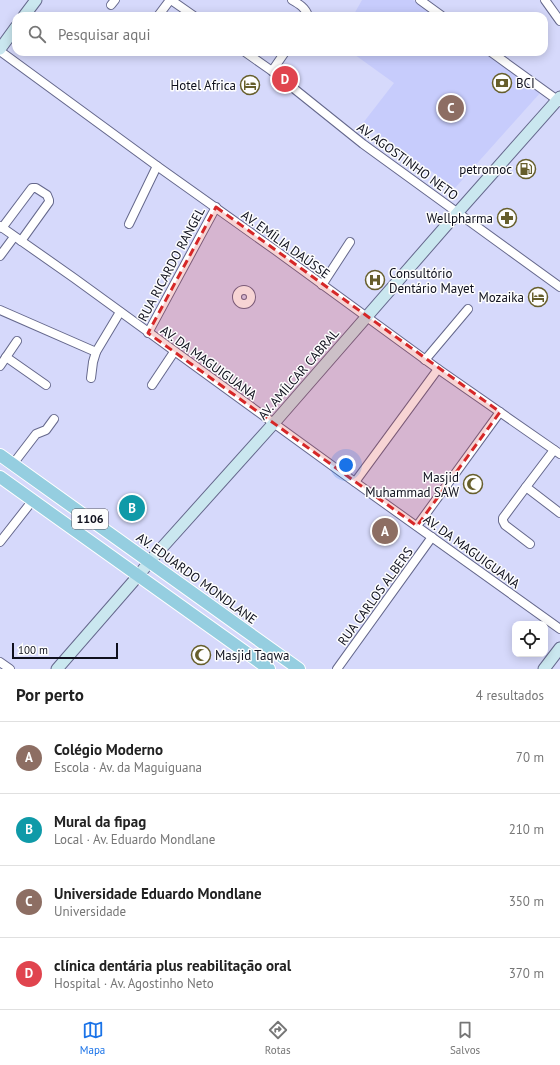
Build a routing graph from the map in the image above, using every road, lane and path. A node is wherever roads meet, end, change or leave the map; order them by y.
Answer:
1 (36, 0) edge
2 (171, 0) edge
3 (292, 0) edge
4 (420, 0) edge
5 (545, 0) edge
6 (27, 12) edge
7 (161, 12) edge
8 (188, 12) edge
9 (307, 12) edge
10 (436, 12) edge
11 (560, 21) edge
12 (12, 33) edge
13 (0, 50) edge
14 (251, 56) edge
15 (282, 56) edge
16 (497, 56) edge
17 (272, 71) junction
18 (559, 100) edge
19 (157, 166) junction
20 (216, 207) junction
21 (458, 212) junction
22 (129, 224) dead end
23 (1, 227) edge
24 (17, 239) junction
25 (350, 242) dead end
26 (0, 256) edge
27 (322, 285) junction
28 (560, 286) edge
29 (468, 309) dead end
30 (0, 310) edge
31 (120, 312) junction
32 (366, 317) junction
33 (148, 333) junction
34 (18, 341) dead end
35 (96, 352) junction
36 (174, 352) junction
37 (6, 357) junction
38 (425, 360) junction
39 (0, 366) edge
40 (438, 369) junction
41 (91, 378) dead end
42 (46, 385) dead end
43 (152, 385) dead end
44 (500, 412) junction
45 (54, 419) dead end
46 (274, 423) junction
47 (557, 452) edge
48 (0, 454) edge
49 (13, 464) junction
50 (0, 477) edge
51 (355, 482) junction
52 (526, 487) junction
53 (33, 500) junction
54 (560, 513) edge
55 (417, 526) junction
56 (432, 537) junction
57 (0, 542) edge
58 (530, 544) dead end
59 (150, 562) junction
60 (138, 576) junction
61 (560, 629) edge
62 (560, 648) edge
63 (0, 662) edge
64 (10, 669) edge
65 (57, 669) edge
66 (269, 669) edge
67 (299, 669) edge
68 (337, 669) edge
69 (544, 669) edge

1 - 6 street
2 - 7 street
2 - 8 street
3 - 9 street
4 - 10 street
5 - 11 street
12 - 13 street
13 - 19 street, AV. EMÍLIA DAÚSSE
14 - 17 street, AV. AGOSTINHO NETO
15 - 17 street
16 - 18 street
17 - 21 street, AV. AGOSTINHO NETO
18 - 21 street, AV. AMÍLCAR CABRAL
19 - 20 street, AV. EMÍLIA DAÚSSE
19 - 22 street
20 - 27 street, AV. EMÍLIA DAÚSSE
20 - 33 street, RUA RICARDO RANGEL
21 - 28 street, AV. AGOSTINHO NETO
21 - 32 street, AV. AMÍLCAR CABRAL
23 - 24 street, AV. DA MAGUIGUANA
23 - 24 street
24 - 26 street
24 - 31 street, AV. DA MAGUIGUANA
25 - 27 street
27 - 32 street, AV. EMÍLIA DAÚSSE
29 - 38 street
30 - 35 street
31 - 33 street, AV. DA MAGUIGUANA
31 - 35 street
32 - 38 street, AV. EMÍLIA DAÚSSE
32 - 46 street, AV. AMÍLCAR CABRAL
33 - 36 street, AV. DA MAGUIGUANA
34 - 37 street
35 - 41 street
36 - 43 street
36 - 46 street, AV. DA MAGUIGUANA
37 - 39 street
37 - 42 street
38 - 40 street, AV. EMÍLIA DAÚSSE
40 - 44 street, AV. EMÍLIA DAÚSSE
40 - 51 street
44 - 47 street, AV. EMÍLIA DAÚSSE
44 - 55 street
45 - 49 street
46 - 51 street, AV. DA MAGUIGUANA
46 - 59 street, AV. AMÍLCAR CABRAL
47 - 52 street
48 - 49 main road, AV. EDUARDO MONDLANE / 1106
49 - 59 main road, AV. EDUARDO MONDLANE / 1106
50 - 53 main road, 1106
51 - 55 street, AV. DA MAGUIGUANA
52 - 54 street
52 - 58 street
53 - 57 street
53 - 60 main road, 1106
55 - 56 street, AV. DA MAGUIGUANA
56 - 61 street, AV. DA MAGUIGUANA
56 - 68 street, RUA CARLOS ALBERS
59 - 60 street, AV. AMÍLCAR CABRAL
59 - 67 main road, AV. EDUARDO MONDLANE / 1106
60 - 65 street, AV. AMÍLCAR CABRAL
60 - 66 main road, 1106
62 - 69 street
63 - 64 street

